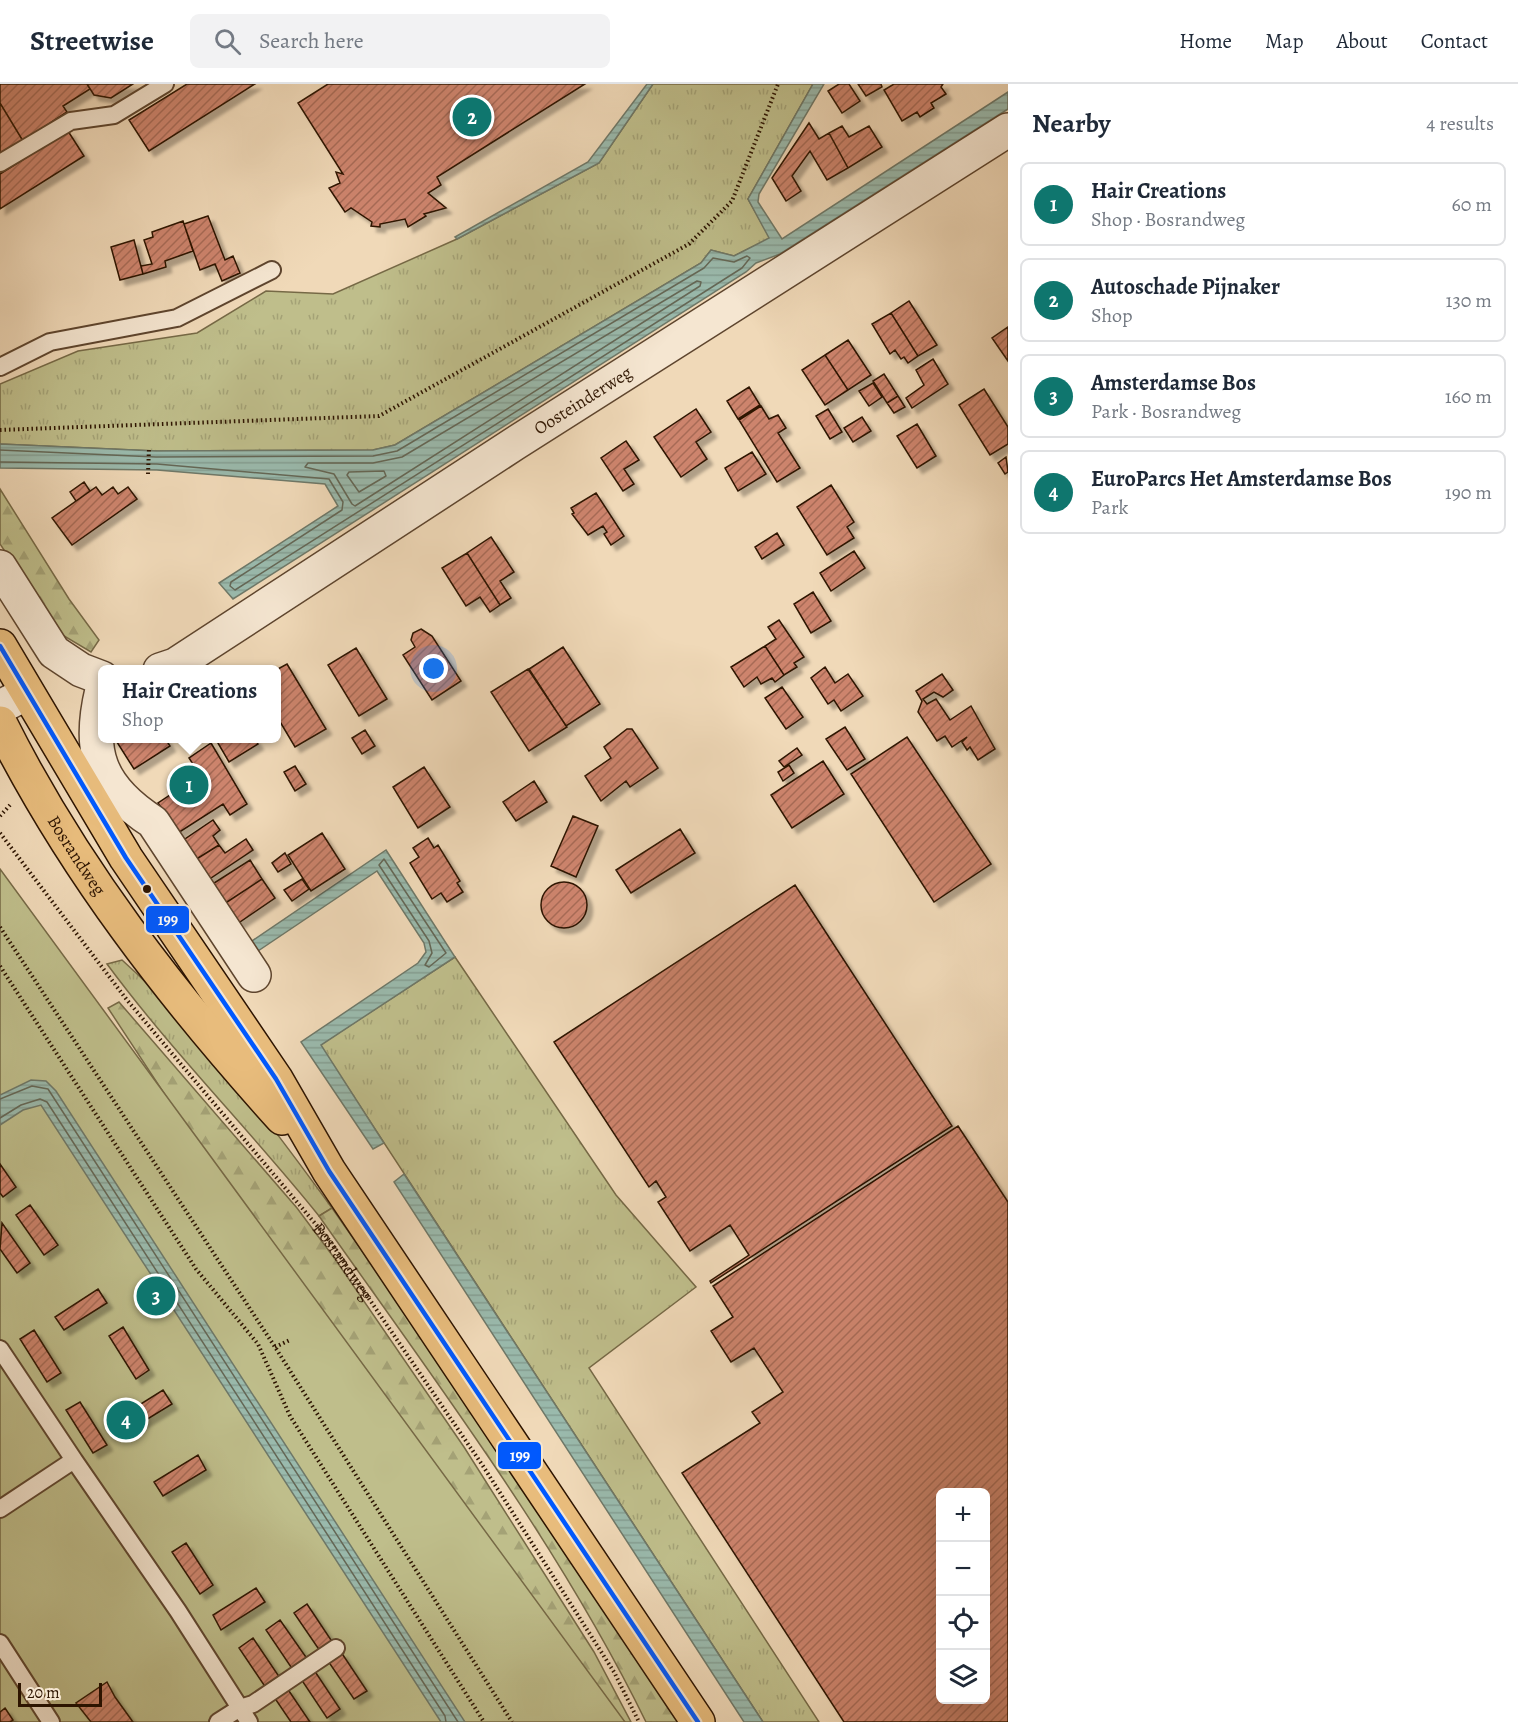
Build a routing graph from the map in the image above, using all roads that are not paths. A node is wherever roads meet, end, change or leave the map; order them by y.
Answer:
1 (165, 84) edge
2 (1008, 130) edge
3 (0, 163) edge
4 (272, 270) dead end
5 (0, 367) edge
6 (0, 567) edge
7 (0, 646) edge
8 (175, 665) edge
9 (98, 676) edge
10 (13, 700) edge
11 (98, 717) edge
12 (0, 723) edge
13 (254, 975) dead end
14 (329, 1171) junction
15 (0, 1349) edge
16 (74, 1460) junction
17 (0, 1509) edge
18 (0, 1643) edge
19 (336, 1648) dead end
20 (245, 1715) edge
21 (51, 1722) edge
22 (218, 1722) edge
23 (698, 1722) edge

1 - 3 lane
2 - 8 street, Oosteinderweg
4 - 5 lane
6 - 9 street
7 - 10 main road, Bosrandweg
10 - 14 main road, Bosrandweg
11 - 13 street
12 - 14 main road, Bosrandweg
14 - 23 main road, Bosrandweg
15 - 16 lane
16 - 17 lane
16 - 20 lane
18 - 21 lane
19 - 20 lane
20 - 22 lane

